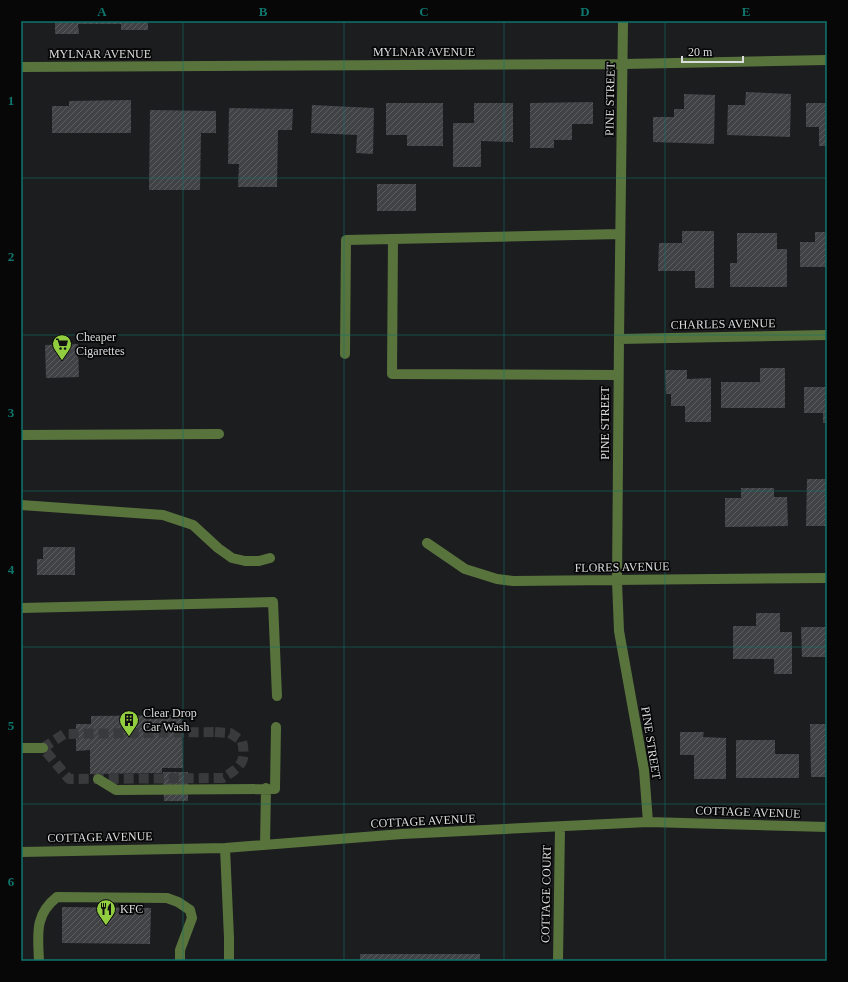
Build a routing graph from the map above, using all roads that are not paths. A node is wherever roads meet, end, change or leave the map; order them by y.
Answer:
1 (624, 21) edge
2 (827, 60) edge
3 (624, 64) junction
4 (21, 67) edge
5 (620, 234) junction
6 (393, 239) junction
7 (827, 336) edge
8 (618, 339) junction
9 (345, 354) dead end
10 (618, 375) junction
11 (219, 434) dead end
12 (21, 435) edge
13 (21, 505) edge
14 (427, 543) dead end
15 (270, 558) dead end
16 (827, 578) edge
17 (617, 581) junction
18 (21, 608) edge
19 (277, 696) dead end
20 (276, 727) dead end
21 (21, 748) edge
22 (43, 748) dead end
23 (98, 779) dead end
24 (266, 788) junction
25 (648, 822) junction
26 (560, 827) junction
27 (827, 827) edge
28 (265, 845) junction
29 (225, 848) junction
30 (21, 852) edge
31 (38, 961) edge
32 (180, 961) edge
33 (229, 961) edge
34 (558, 961) edge

1 - 3 street, PINE STREET
2 - 3 street, MYLNAR AVENUE
3 - 4 street, MYLNAR AVENUE
3 - 5 street, PINE STREET
5 - 6 street
5 - 8 street, PINE STREET
6 - 9 street
6 - 10 street
7 - 8 street, CHARLES AVENUE
8 - 10 street, PINE STREET
10 - 17 street, PINE STREET
11 - 12 street
13 - 15 street
14 - 17 street, FLORES AVENUE
16 - 17 street, FLORES AVENUE
17 - 25 street, PINE STREET
18 - 19 street
20 - 24 street
21 - 22 street
23 - 24 street
24 - 28 street
25 - 26 street, COTTAGE AVENUE
25 - 27 street, COTTAGE AVENUE
26 - 28 street, COTTAGE AVENUE
26 - 34 street, COTTAGE COURT
28 - 29 street, COTTAGE AVENUE
29 - 30 street, COTTAGE AVENUE
29 - 33 street
31 - 32 street

